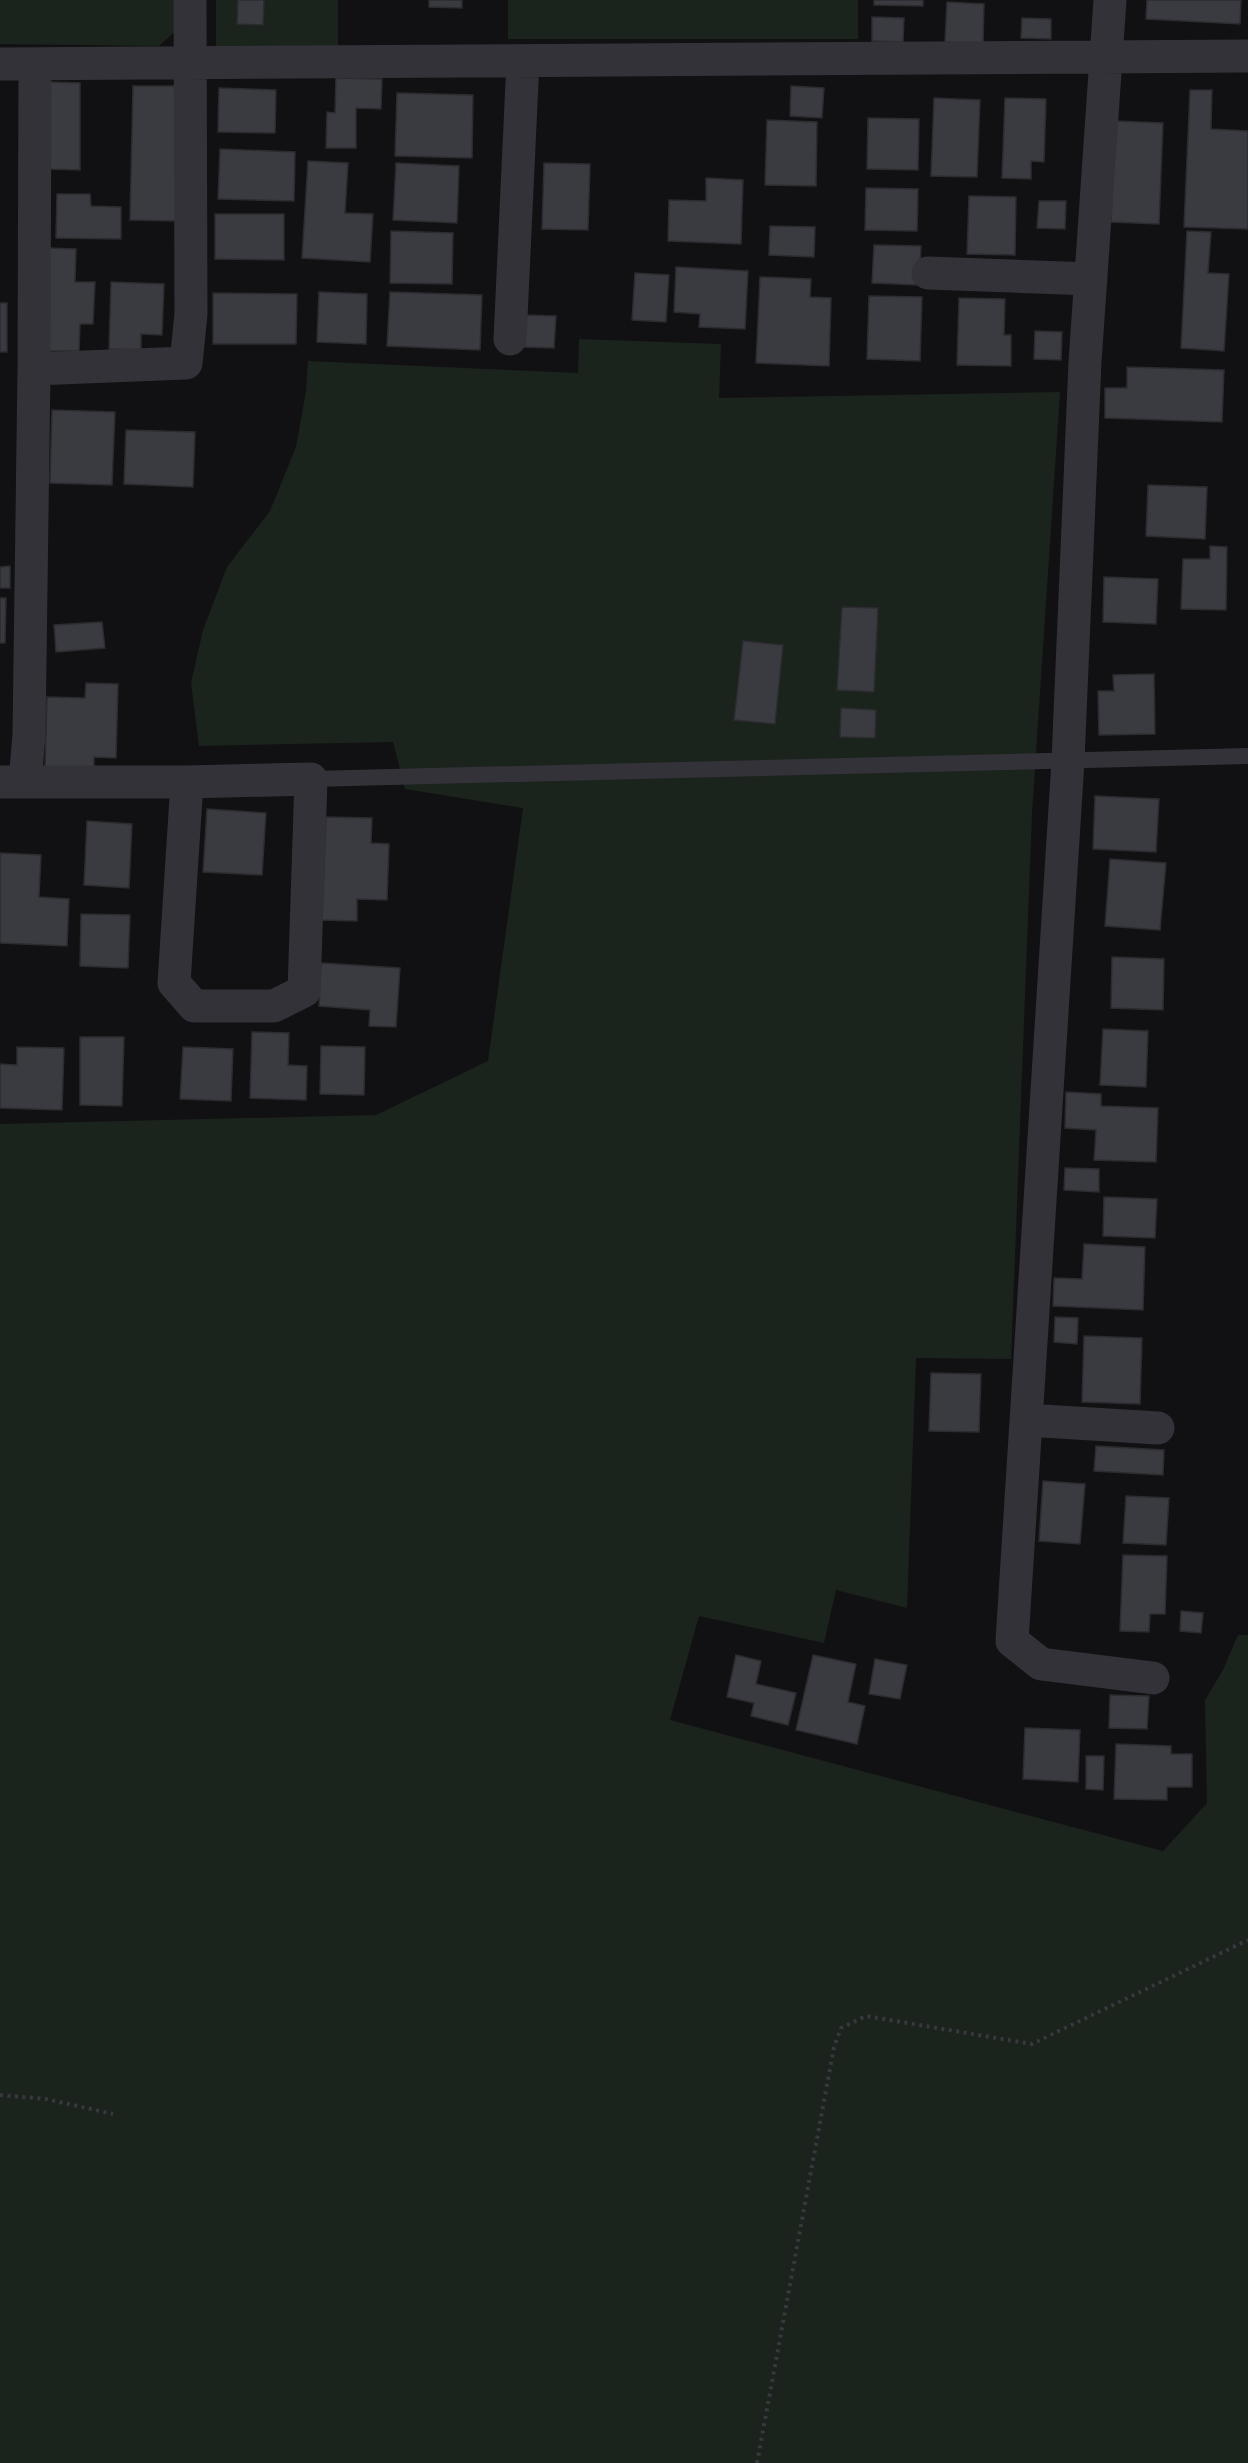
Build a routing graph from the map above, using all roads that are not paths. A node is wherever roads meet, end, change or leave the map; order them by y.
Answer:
1 (190, 0) edge
2 (1110, 0) edge
3 (1248, 56) edge
4 (1106, 57) junction
5 (523, 62) junction
6 (191, 63) junction
7 (0, 64) edge
8 (35, 64) junction
9 (928, 273) dead end
10 (1091, 279) junction
11 (510, 339) dead end
12 (34, 369) junction
13 (1248, 756) edge
14 (1068, 761) junction
15 (311, 779) junction
16 (12, 782) edge
17 (188, 782) junction
18 (1026, 1420) junction
19 (1158, 1428) dead end
20 (1153, 1678) dead end

1 - 6 street
2 - 4 street
3 - 4 street
4 - 5 street
4 - 10 street
5 - 6 street
5 - 11 street
6 - 8 street
6 - 12 street
7 - 8 street
8 - 12 street
9 - 10 street
10 - 14 street
12 - 16 street
13 - 14 lane
14 - 15 lane
14 - 18 street
15 - 17 street
15 - 17 street
16 - 17 street
18 - 19 street
18 - 20 street

